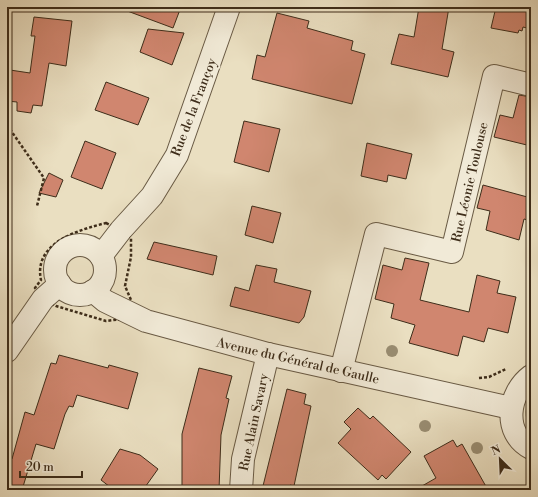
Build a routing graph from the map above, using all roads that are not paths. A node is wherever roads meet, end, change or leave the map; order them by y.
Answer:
1 (229, 7) edge
2 (531, 85) edge
3 (101, 256) junction
4 (60, 284) junction
5 (93, 291) junction
6 (7, 350) edge
7 (268, 354) junction
8 (341, 371) junction
9 (531, 376) edge
10 (511, 408) junction
11 (531, 448) edge
12 (241, 490) edge

1 - 3 street, Rue de la Françoy
2 - 8 street, Rue Léonie Toulouse
3 - 4 street
3 - 5 street
4 - 5 street
4 - 6 street
5 - 7 street, Avenue du Général de Gaulle
7 - 8 street, Avenue du Général de Gaulle
7 - 12 street, Rue Alain Savary
8 - 10 street, Avenue du Général de Gaulle
9 - 10 street
10 - 11 street

